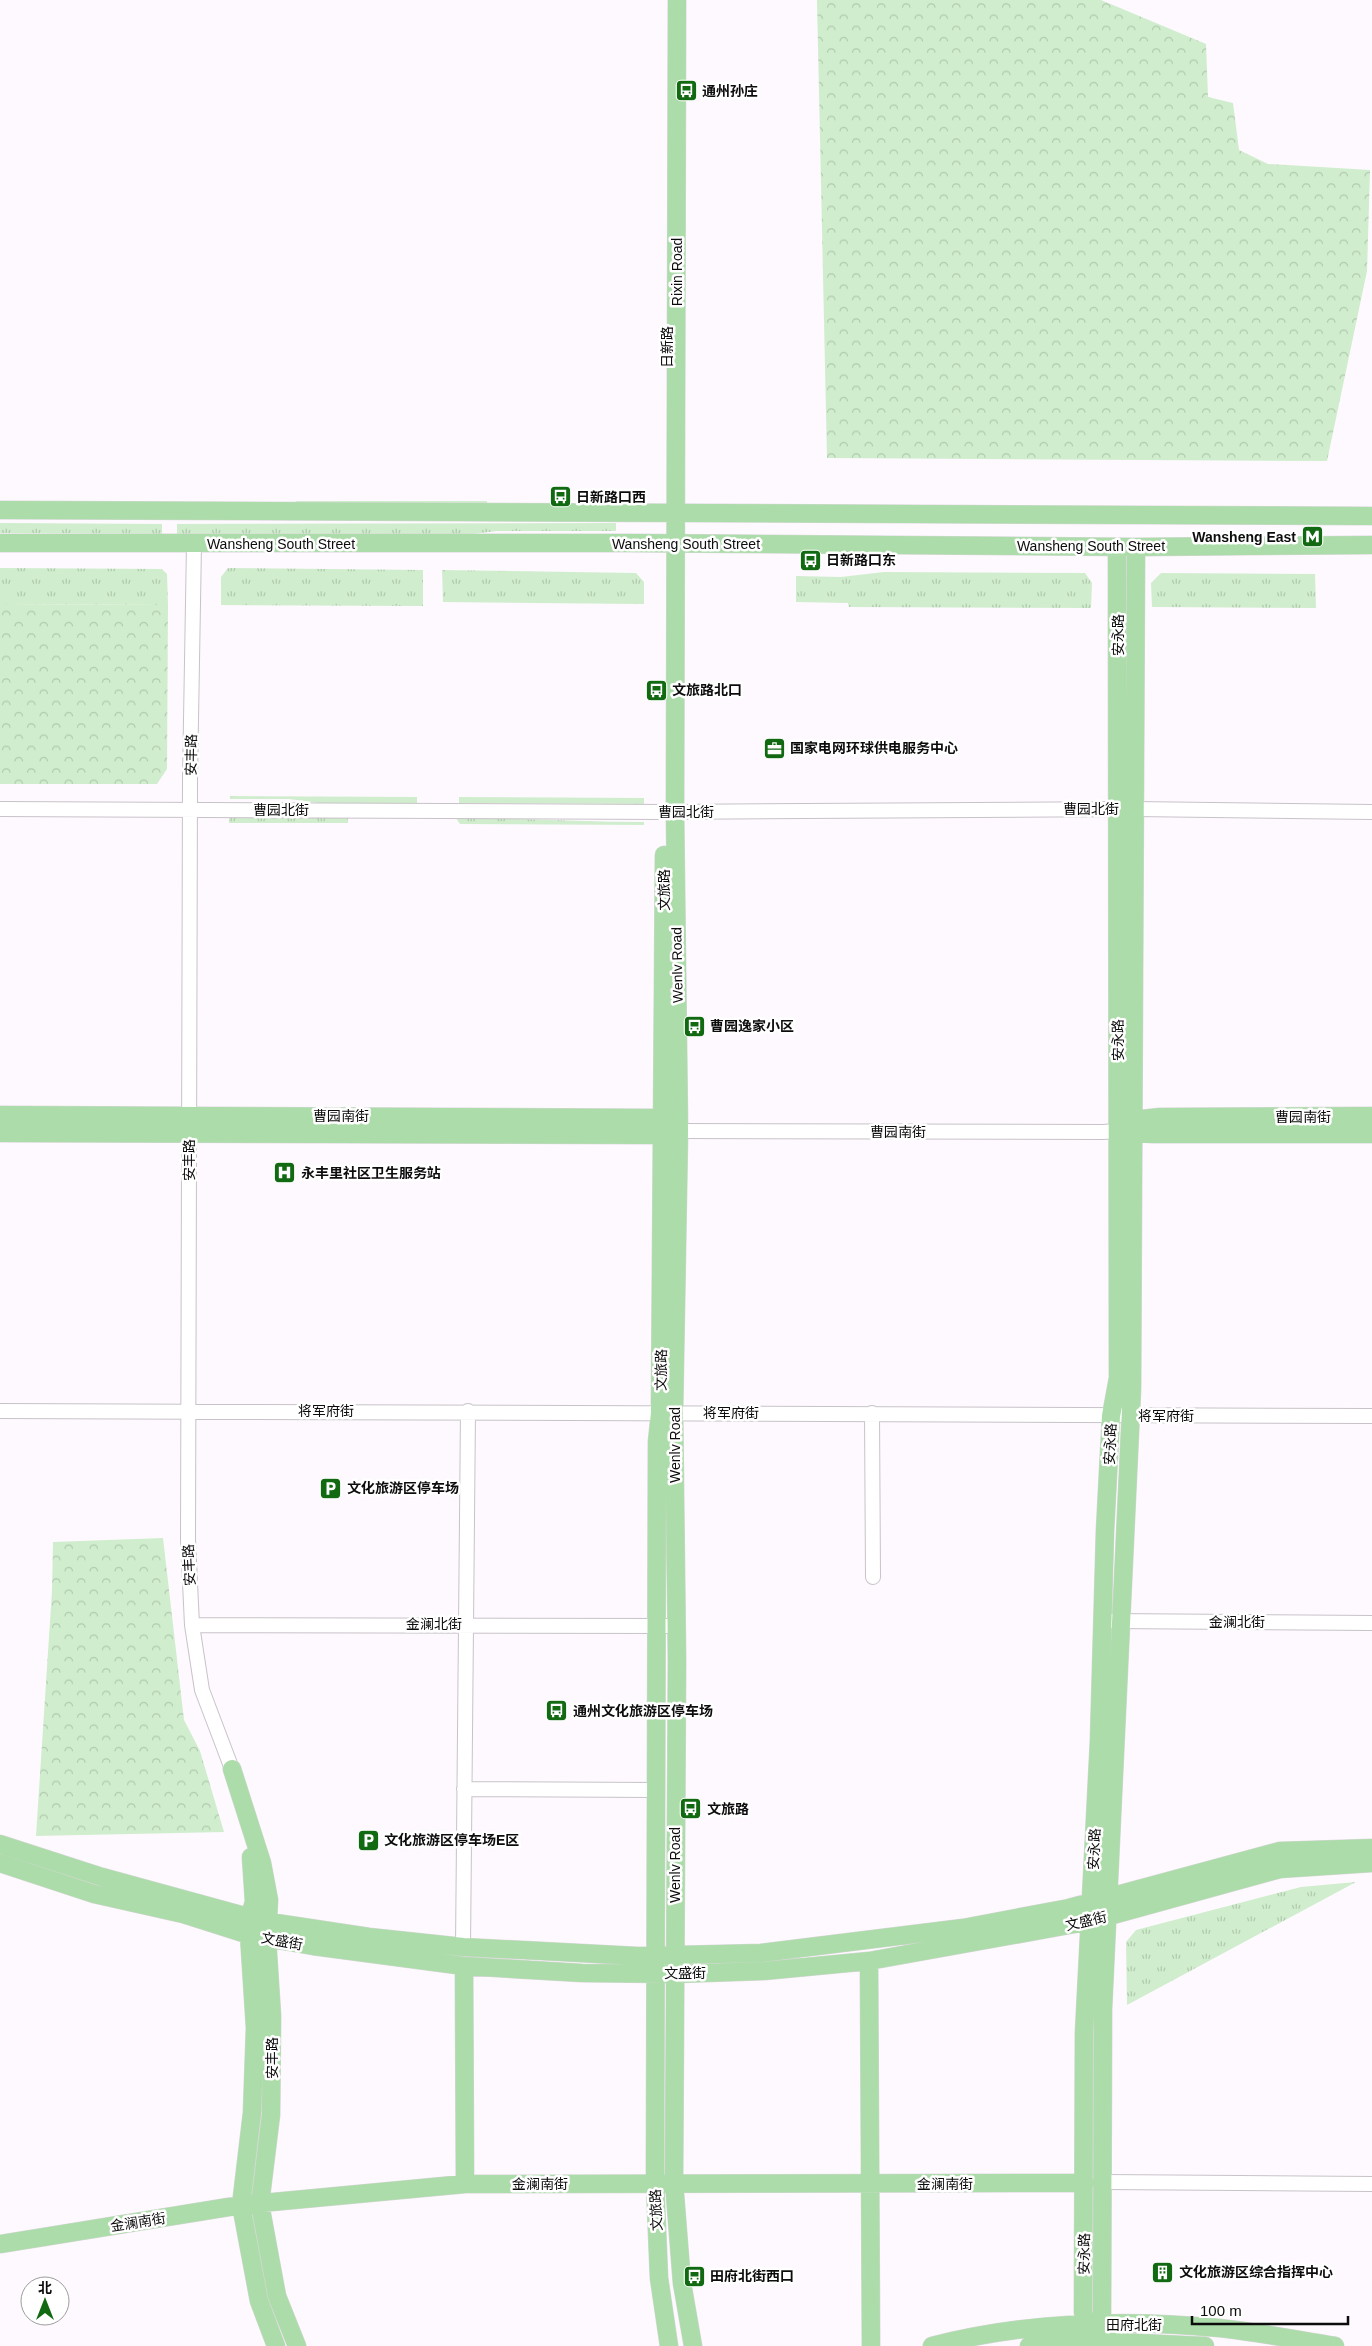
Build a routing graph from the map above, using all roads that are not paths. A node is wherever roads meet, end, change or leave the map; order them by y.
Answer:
1 (668, 0) edge
2 (677, 0) edge
3 (0, 510) edge
4 (671, 514) junction
5 (1372, 516) edge
6 (0, 543) edge
7 (671, 543) junction
8 (194, 544) junction
9 (1372, 545) edge
10 (1117, 547) junction
11 (1136, 547) junction
12 (0, 809) edge
13 (1117, 809) junction
14 (1134, 809) junction
15 (190, 811) junction
16 (670, 812) junction
17 (1372, 812) edge
18 (0, 1115) edge
19 (189, 1115) junction
20 (1372, 1116) edge
21 (661, 1127) junction
22 (1128, 1128) junction
23 (679, 1131) junction
24 (0, 1133) edge
25 (189, 1134) junction
26 (1372, 1134) edge
27 (0, 1411) edge
28 (189, 1412) junction
29 (468, 1412) junction
30 (667, 1413) junction
31 (872, 1413) junction
32 (1111, 1416) junction
33 (1130, 1416) junction
34 (1372, 1416) edge
35 (873, 1577) dead end
36 (1103, 1621) junction
37 (1122, 1621) junction
38 (1372, 1623) edge
39 (192, 1624) junction
40 (464, 1624) junction
41 (658, 1625) junction
42 (676, 1626) junction
43 (232, 1769) junction
44 (464, 1789) junction
45 (656, 1790) junction
46 (0, 1844) edge
47 (1372, 1848) edge
48 (0, 1863) edge
49 (1372, 1864) edge
50 (1110, 1897) junction
51 (1092, 1902) junction
52 (1109, 1916) junction
53 (1091, 1921) junction
54 (249, 1927) junction
55 (268, 1930) junction
56 (463, 1947) junction
57 (657, 1955) junction
58 (675, 1955) junction
59 (869, 1961) junction
60 (464, 1966) junction
61 (656, 1974) junction
62 (675, 1974) junction
63 (674, 2182) junction
64 (1104, 2182) junction
65 (655, 2183) junction
66 (1085, 2183) junction
67 (465, 2184) junction
68 (870, 2184) junction
69 (1372, 2184) edge
70 (260, 2204) junction
71 (241, 2205) junction
72 (0, 2244) edge
73 (1093, 2333) junction
74 (276, 2346) edge
75 (297, 2346) edge
76 (669, 2346) edge
77 (693, 2346) edge
78 (871, 2346) edge
79 (932, 2346) edge
80 (1030, 2346) edge
81 (1205, 2346) edge
82 (1336, 2346) edge

1 - 4 main road, 日新路
2 - 4 main road, Rixin Road
3 - 4 main road
4 - 5 main road
4 - 7 main road, Rixin Road
6 - 8 main road, Wansheng South Street
7 - 8 main road, Wansheng South Street
7 - 10 main road, Wansheng South Street
7 - 16 main road, Wenlv Road
8 - 15 street, 安丰路
9 - 11 main road, Wansheng South Street
10 - 11 main road, Wansheng South Street
10 - 13 main road, 安永路
11 - 14 main road, 安永路
12 - 15 street, 曹园北街
13 - 14 street, 曹园北街
13 - 16 street, 曹园北街
13 - 22 main road, 安永路
14 - 17 street, 曹园北街
14 - 22 main road, 安永路
15 - 16 street, 曹园北街
15 - 19 street, 安丰路
16 - 21 main road, 文旅路
16 - 23 main road, Wenlv Road
18 - 19 main road, 曹园南街
19 - 21 main road, 曹园南街
19 - 25 street, 安丰路
20 - 22 main road, 曹园南街
21 - 23 main road, 曹园南街
21 - 25 main road, 曹园南街
21 - 30 main road, 文旅路
22 - 23 street, 曹园南街
22 - 26 main road, 曹园南街
22 - 32 main road, 安永路
22 - 33 main road, 安永路
23 - 30 main road, Wenlv Road
24 - 25 main road, 曹园南街
25 - 28 street, 安丰路
27 - 28 street, 将军府街
28 - 29 street, 将军府街
28 - 39 street, 安丰路
29 - 30 street, 将军府街
29 - 40 street
30 - 31 street, 将军府街
30 - 41 main road, 文旅路
30 - 42 main road, Wenlv Road
31 - 32 street, 将军府街
31 - 35 street
32 - 33 street, 将军府街
32 - 36 main road, 安永路
33 - 34 street, 将军府街
33 - 37 main road, 安永路
36 - 37 street, 金澜北街
36 - 51 main road, 安永路
37 - 38 street, 金澜北街
37 - 50 main road, 安永路
39 - 40 street, 金澜北街
39 - 43 street, 安丰路
40 - 41 street, 金澜北街
40 - 44 street
41 - 42 street, 金澜北街
41 - 45 main road, 文旅路
42 - 58 main road, Wenlv Road
43 - 54 main road, 安丰路
43 - 55 main road, 安丰路
44 - 45 street
44 - 56 street
45 - 57 main road, 文旅路
46 - 54 main road, 文盛街
47 - 50 main road, 文盛街
48 - 54 main road, 文盛街
49 - 52 main road, 文盛街
50 - 51 main road, 文盛街
50 - 52 main road, 安永路
51 - 53 main road, 安永路
51 - 58 main road, 文盛街
52 - 53 main road, 文盛街
52 - 64 main road, 安永路
53 - 59 main road, 文盛街
53 - 66 main road, 安永路
54 - 55 main road, 文盛街
54 - 71 main road, 安丰路
55 - 56 main road, 文盛街
55 - 60 main road, 文盛街
55 - 70 main road, 安丰路
56 - 57 main road, 文盛街
57 - 58 main road, 文盛街
57 - 61 main road, 文旅路
58 - 62 main road, Wenlv Road
59 - 62 main road, 文盛街
59 - 68 main road
60 - 61 main road, 文盛街
60 - 67 main road
61 - 62 main road, 文盛街
61 - 65 main road, 文旅路
62 - 63 main road, Wenlv Road
63 - 65 main road, 金澜南街
63 - 68 main road, 金澜南街
63 - 77 main road, Wenlv Road
64 - 69 street
64 - 73 main road, 安永路
65 - 67 main road, 金澜南街
65 - 76 main road, 文旅路
66 - 68 main road, 金澜南街
66 - 73 main road, 安永路
67 - 70 main road, 金澜南街
68 - 78 main road
70 - 71 main road, 金澜南街
70 - 75 main road, 安丰路
71 - 72 main road, 金澜南街
71 - 74 main road, 安丰路
73 - 79 main road, 田府北街
73 - 80 main road, 田府北街
73 - 81 main road, 田府北街
73 - 82 main road, 田府北街

